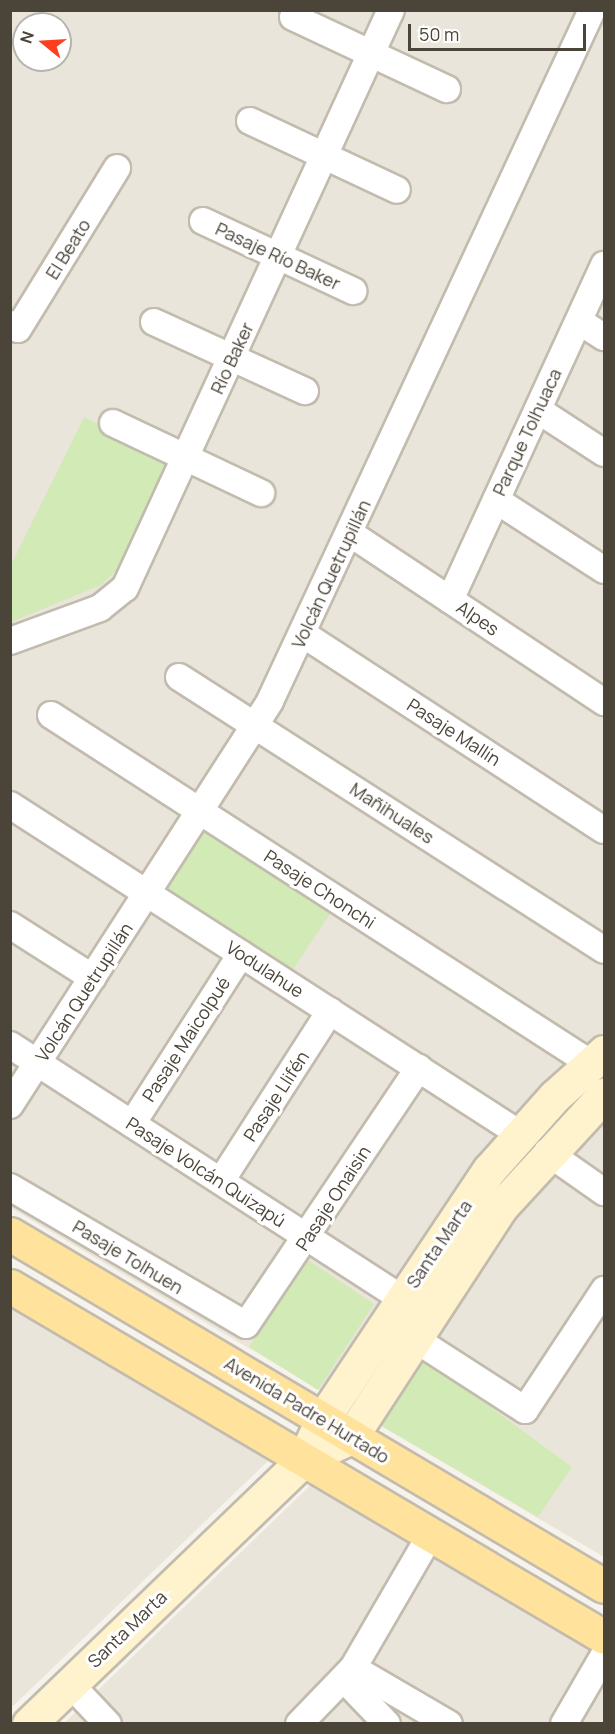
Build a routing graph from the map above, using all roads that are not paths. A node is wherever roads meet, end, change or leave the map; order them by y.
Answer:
1 (391, 10) edge
2 (592, 10) edge
3 (293, 17) dead end
4 (371, 54) junction
5 (447, 89) dead end
6 (250, 121) dead end
7 (324, 155) junction
8 (117, 168) dead end
9 (398, 190) dead end
10 (203, 221) dead end
11 (278, 256) junction
12 (604, 265) edge
13 (353, 291) dead end
14 (579, 321) junction
15 (154, 322) dead end
16 (14, 326) edge
17 (604, 337) edge
18 (232, 357) junction
19 (305, 391) dead end
20 (538, 410) junction
21 (113, 423) dead end
22 (604, 453) edge
23 (186, 458) junction
24 (261, 493) dead end
25 (496, 500) junction
26 (351, 534) junction
27 (604, 570) edge
28 (450, 600) junction
29 (303, 634) junction
30 (10, 641) edge
31 (179, 677) dead end
32 (604, 702) edge
33 (51, 715) dead end
34 (256, 725) junction
35 (10, 805) edge
36 (201, 812) junction
37 (604, 830) edge
38 (148, 894) junction
39 (10, 925) edge
40 (604, 950) edge
41 (241, 954) junction
42 (93, 978) junction
43 (330, 1011) junction
44 (10, 1044) edge
45 (597, 1058) edge
46 (38, 1062) junction
47 (418, 1068) junction
48 (604, 1095) edge
49 (10, 1105) edge
50 (132, 1124) junction
51 (520, 1134) junction
52 (547, 1152) junction
53 (221, 1181) junction
54 (10, 1187) edge
55 (604, 1192) edge
56 (10, 1234) edge
57 (307, 1237) junction
58 (10, 1287) edge
59 (604, 1290) edge
60 (402, 1299) junction
61 (246, 1325) joint
62 (415, 1339) junction
63 (322, 1420) junction
64 (351, 1437) junction
65 (304, 1460) junction
66 (431, 1534) junction
67 (604, 1586) edge
68 (604, 1637) edge
69 (604, 1655) edge
70 (349, 1673) junction
71 (70, 1684) junction
72 (29, 1724) edge
73 (108, 1724) edge
74 (299, 1724) edge
75 (387, 1724) edge
76 (449, 1724) edge
77 (564, 1724) edge

1 - 4 street, Río Baker
2 - 26 street, Volcán Quetrupillán
3 - 4 street
4 - 5 street
4 - 7 street, Río Baker
6 - 7 street
7 - 9 street
7 - 11 street, Río Baker
8 - 16 street, El Beato
10 - 11 street, Pasaje Río Baker
11 - 13 street, Pasaje Río Baker
11 - 18 street, Río Baker
12 - 14 street, Parque Tolhuaca
14 - 17 street
14 - 20 street, Parque Tolhuaca
15 - 18 street
18 - 19 street
18 - 23 street, Río Baker
20 - 22 street
20 - 25 street, Parque Tolhuaca
21 - 23 street
23 - 24 street
23 - 30 street, Río Baker
25 - 27 street
25 - 28 street, Parque Tolhuaca
26 - 28 street, Alpes
26 - 29 street, Volcán Quetrupillán
28 - 32 street, Alpes
29 - 34 street, Volcán Quetrupillán
29 - 37 street, Pasaje Mallín
31 - 34 street, Mañihuales
33 - 36 street, Pasaje Chonchi
34 - 36 street, Volcán Quetrupillán
34 - 40 street, Mañihuales
35 - 38 street, Vodulahue
36 - 38 street, Volcán Quetrupillán
36 - 45 street, Pasaje Chonchi
38 - 41 street, Vodulahue
38 - 42 street, Volcán Quetrupillán
39 - 42 street
41 - 43 street, Vodulahue
41 - 50 street, Pasaje Maicolpué
42 - 46 street, Volcán Quetrupillán
43 - 47 street, Vodulahue
43 - 53 street, Pasaje Llifén
44 - 46 street, Pasaje Volcán Quizapú
45 - 51 street, Santa Marta
46 - 49 street, Volcán Quetrupillán
46 - 50 street, Pasaje Volcán Quizapú
47 - 51 street, Vodulahue
47 - 57 street, Pasaje Onaisin
48 - 52 street, Santa Marta
50 - 53 street, Pasaje Volcán Quizapú
51 - 60 street, Santa Marta
52 - 55 street
52 - 62 street, Santa Marta
53 - 57 street, Pasaje Volcán Quizapú
54 - 61 street, Pasaje Tolhuen
56 - 63 main road, Avenida Padre Hurtado
57 - 60 street, Pasaje Volcán Quizapú
57 - 61 street, Pasaje Onaisin
58 - 65 main road
59 - 62 street
60 - 63 street, Santa Marta
62 - 64 street, Santa Marta
63 - 64 main road, Avenida Padre Hurtado
63 - 65 street, Santa Marta
64 - 65 street, Santa Marta
64 - 67 main road, Avenida Padre Hurtado
65 - 66 main road
65 - 71 street, Santa Marta
66 - 68 main road
66 - 70 street
69 - 77 street
70 - 74 street
70 - 75 street
70 - 76 street
71 - 72 street, Santa Marta
71 - 73 street

